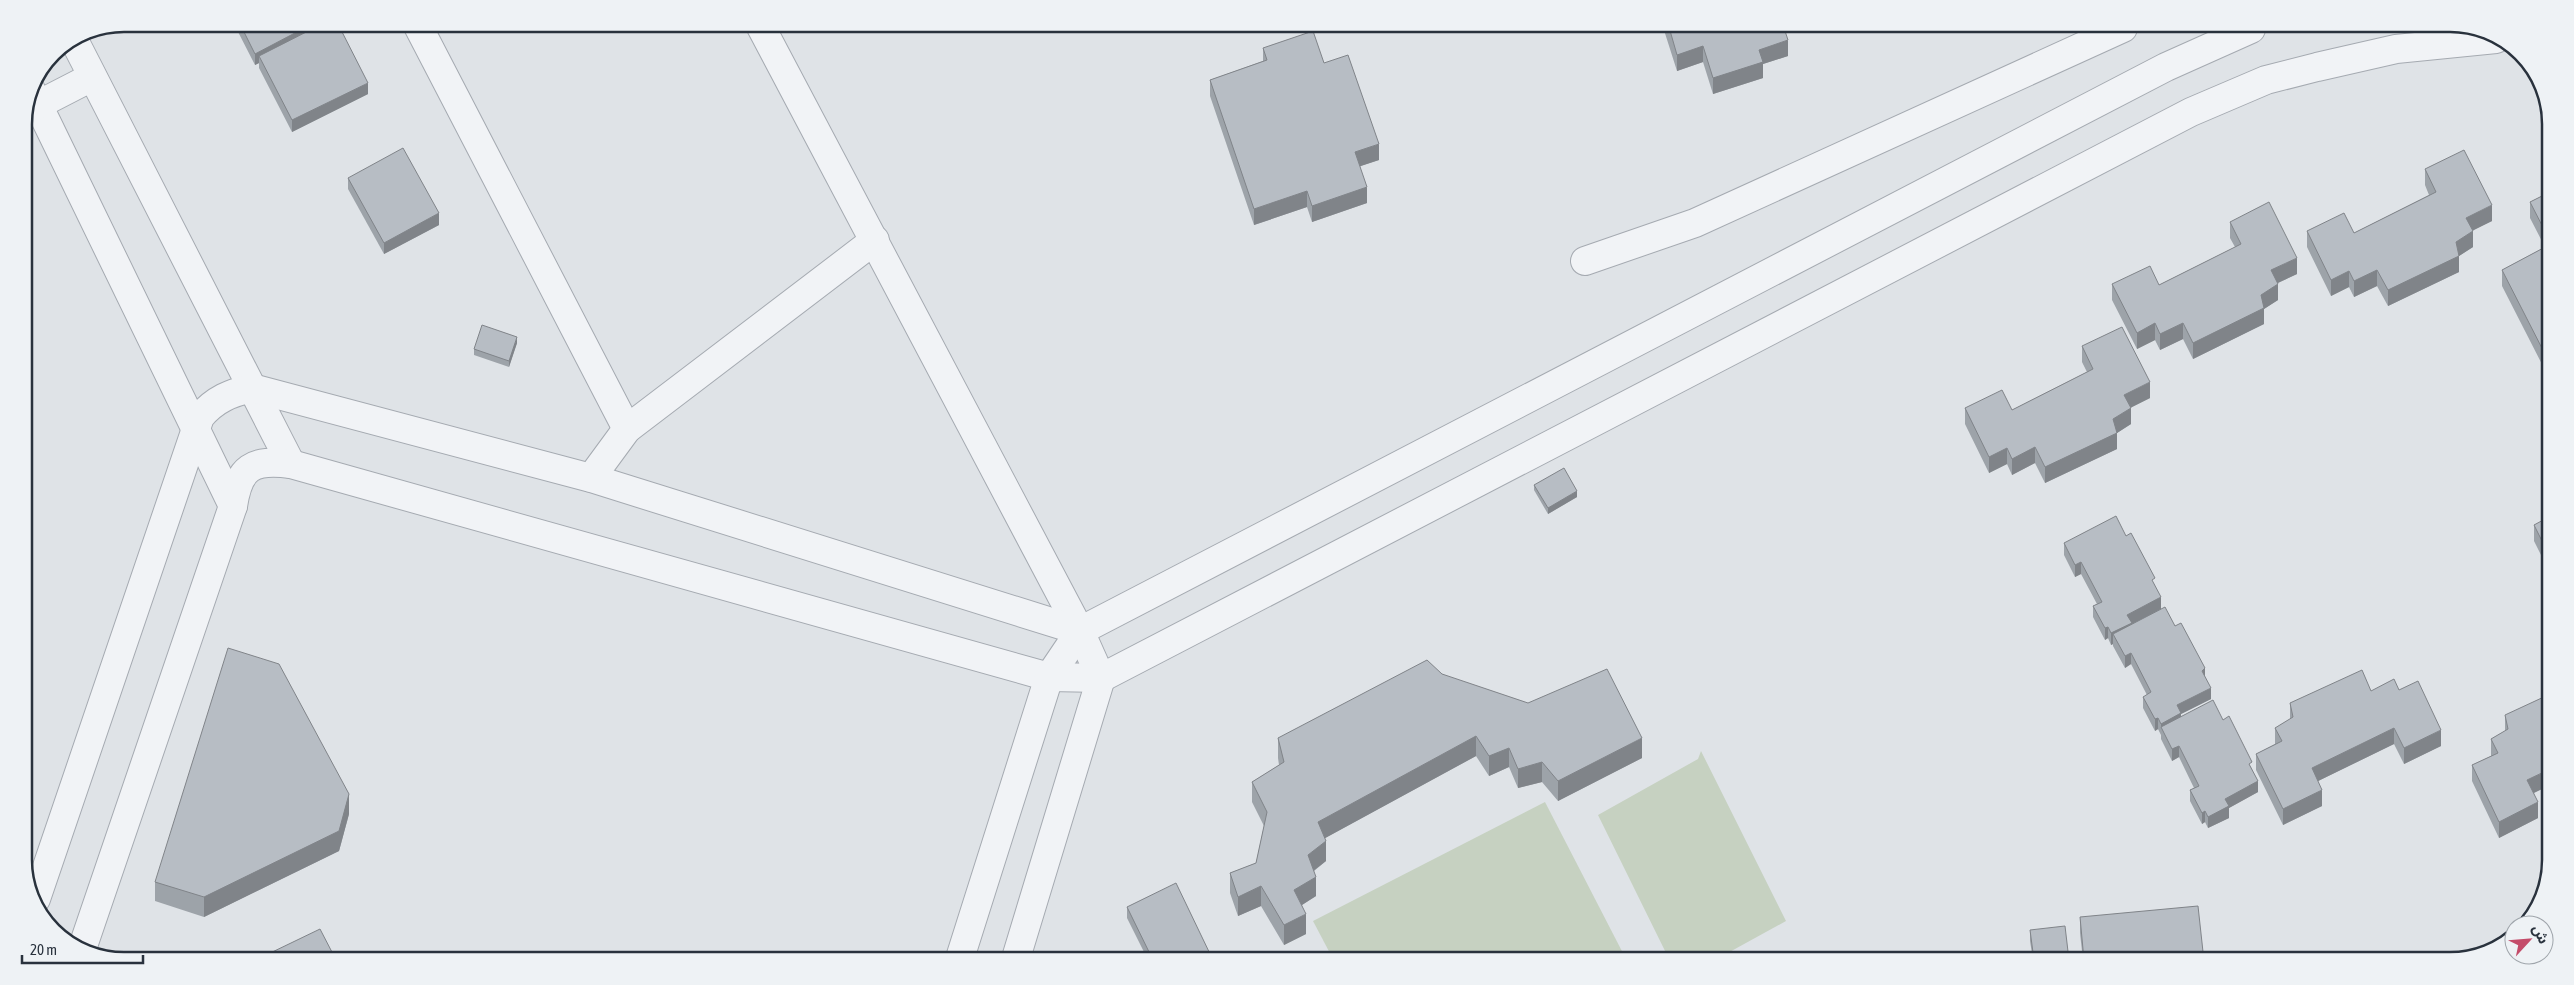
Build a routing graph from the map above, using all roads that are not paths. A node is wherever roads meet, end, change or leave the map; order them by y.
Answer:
1 (421, 32) edge
2 (764, 32) edge
3 (2114, 32) edge
4 (2244, 32) edge
5 (2486, 40) edge
6 (77, 46) edge
7 (92, 77) junction
8 (36, 100) edge
9 (34, 108) edge
10 (875, 240) junction
11 (1585, 261) dead end
12 (252, 388) junction
13 (627, 429) junction
14 (196, 431) junction
15 (291, 464) junction
16 (591, 478) junction
17 (233, 506) junction
18 (1080, 631) junction
19 (1049, 677) junction
20 (1101, 678) junction
21 (38, 893) edge
22 (84, 943) edge
23 (962, 952) edge
24 (1018, 952) edge

1 - 13 street
2 - 10 street
3 - 11 street
4 - 18 street
5 - 20 street
6 - 7 street
7 - 8 street
7 - 12 street
9 - 14 street
10 - 13 street
10 - 18 street
12 - 14 street
12 - 15 street
12 - 16 street
13 - 16 street
14 - 17 street
14 - 21 street
15 - 17 street
15 - 19 street
16 - 18 street
17 - 22 street
18 - 19 street
18 - 20 street
19 - 20 street
19 - 23 street
20 - 24 street

